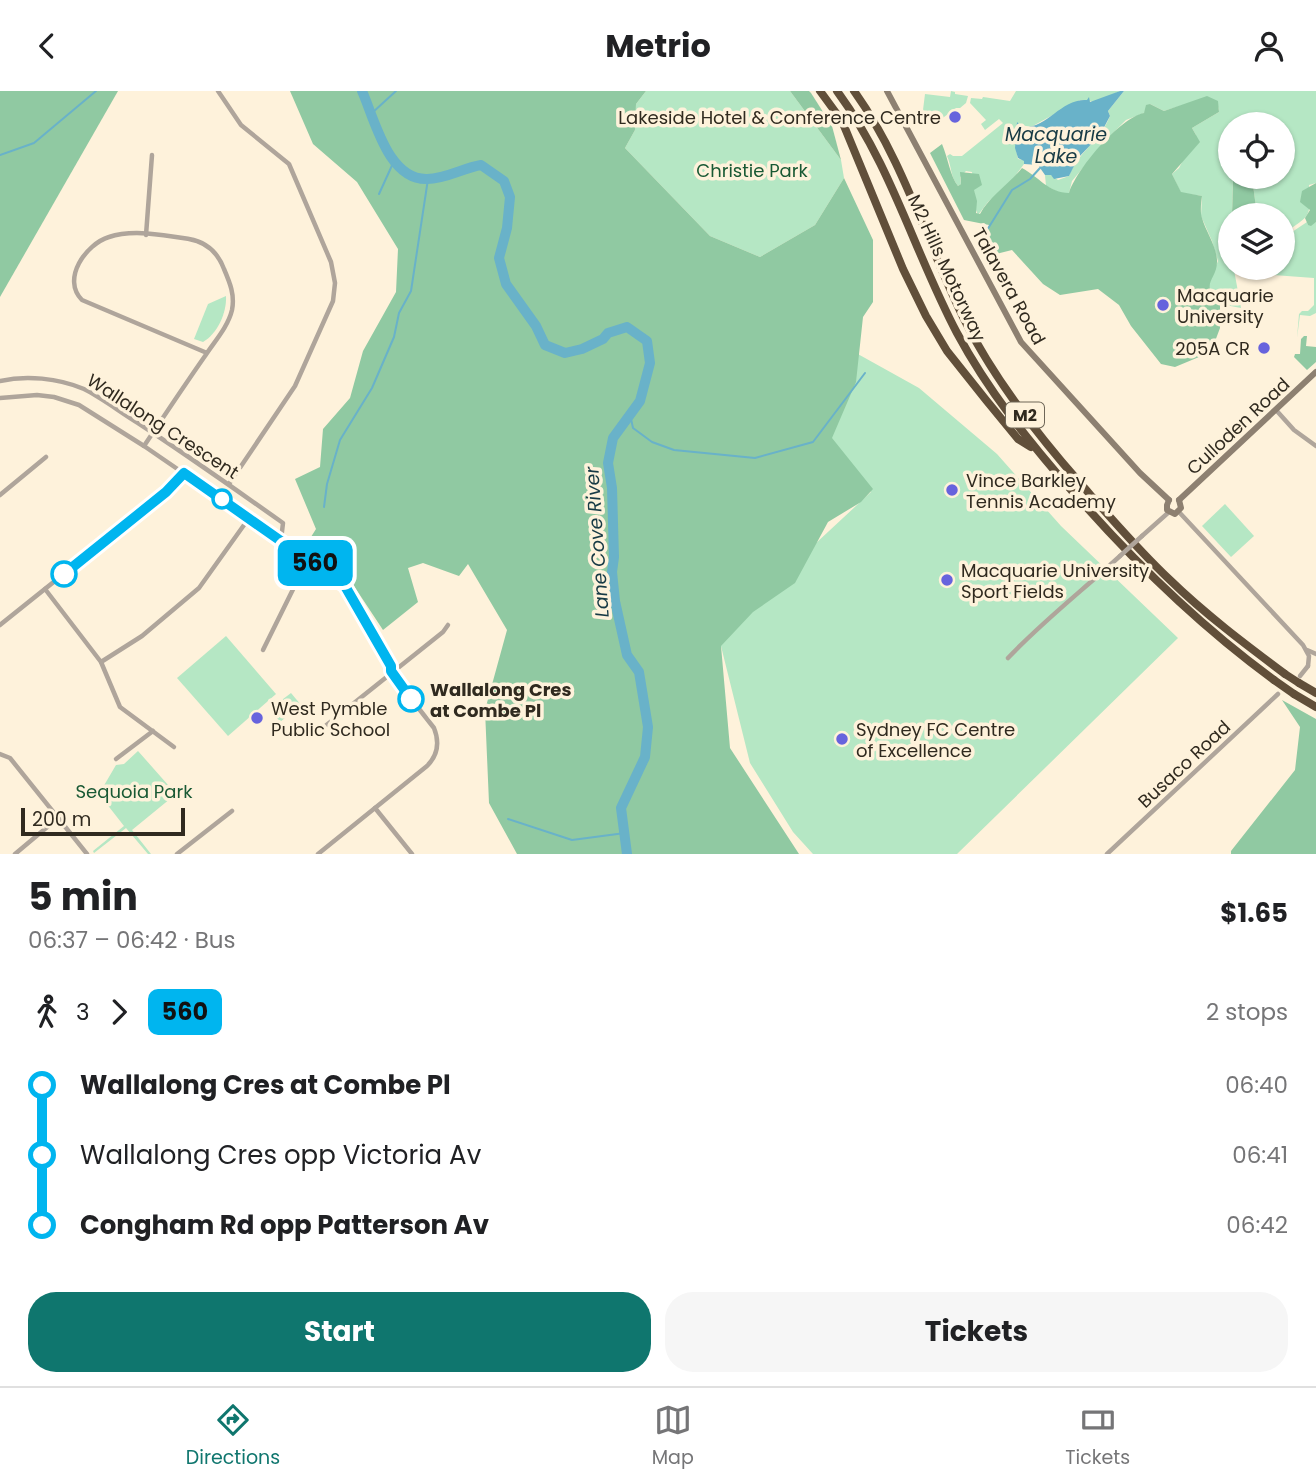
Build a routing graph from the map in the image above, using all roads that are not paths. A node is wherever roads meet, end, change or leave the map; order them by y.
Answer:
1 (218, 91) edge
2 (820, 91) edge
3 (837, 91) edge
4 (854, 91) edge
5 (887, 91) edge
6 (152, 155) dead end
7 (146, 235) junction
8 (207, 353) junction
9 (1316, 372) edge
10 (0, 381) edge
11 (0, 398) edge
12 (1276, 410) junction
13 (153, 433) junction
14 (144, 446) junction
15 (1316, 446) edge
16 (1034, 448) junction
17 (46, 457) dead end
18 (184, 473) junction
19 (229, 484) junction
20 (0, 495) edge
21 (1169, 500) junction
22 (1179, 500) junction
23 (1169, 512) junction
24 (1179, 512) junction
25 (248, 518) junction
26 (281, 540) junction
27 (307, 559) junction
28 (45, 589) junction
29 (0, 625) edge
30 (448, 625) dead end
31 (262, 650) dead end
32 (1306, 650) junction
33 (1316, 654) edge
34 (1008, 658) dead end
35 (101, 662) junction
36 (1308, 666) junction
37 (1316, 667) edge
38 (392, 672) junction
39 (1299, 679) junction
40 (1316, 693) edge
41 (1278, 694) dead end
42 (1316, 707) edge
43 (324, 727) dead end
44 (153, 731) junction
45 (174, 747) dead end
46 (0, 754) edge
47 (116, 759) dead end
48 (375, 808) junction
49 (232, 811) dead end
50 (58, 818) junction
51 (180, 853) edge
52 (15, 854) edge
53 (87, 854) edge
54 (318, 854) edge
55 (412, 854) edge
56 (1107, 854) edge

1 - 19 street
2 - 16 highway, M2
3 - 16 highway, M2 Hills Motorway / M2
4 - 39 highway, M2 Hills Motorway / M2, bridge
5 - 21 street, Talavera Road
6 - 7 street
7 - 8 street
7 - 8 street
8 - 13 street
9 - 12 street, Culloden Road
10 - 13 street, Wallalong Crescent
11 - 14 street, Wallalong Crescent
12 - 15 street
12 - 22 street, Culloden Road
13 - 14 street
13 - 19 street, Wallalong Crescent
14 - 18 street, Wallalong Crescent
16 - 42 highway, M2 Hills Motorway / M2, bridge
17 - 20 street
18 - 25 street, Wallalong Crescent
18 - 28 street
19 - 26 street, Wallalong Crescent
21 - 22 street
21 - 23 street
22 - 24 street
23 - 24 street
23 - 34 street, bridge
24 - 32 street
25 - 26 street, Wallalong Crescent
25 - 35 street
26 - 27 street, Wallalong Crescent
27 - 31 street
27 - 38 street, Wallalong Crescent
28 - 29 street
28 - 35 street
30 - 38 street
32 - 33 street
32 - 36 street
35 - 44 street
36 - 37 street
36 - 39 street
38 - 43 street
38 - 48 street, Wallalong Crescent
39 - 40 highway, M2 Hills Motorway / M2
41 - 56 street, Busaco Road
44 - 45 street
44 - 47 street
46 - 50 street
48 - 54 street, Wallalong Crescent
48 - 55 street
49 - 51 street
50 - 52 street
50 - 53 street

